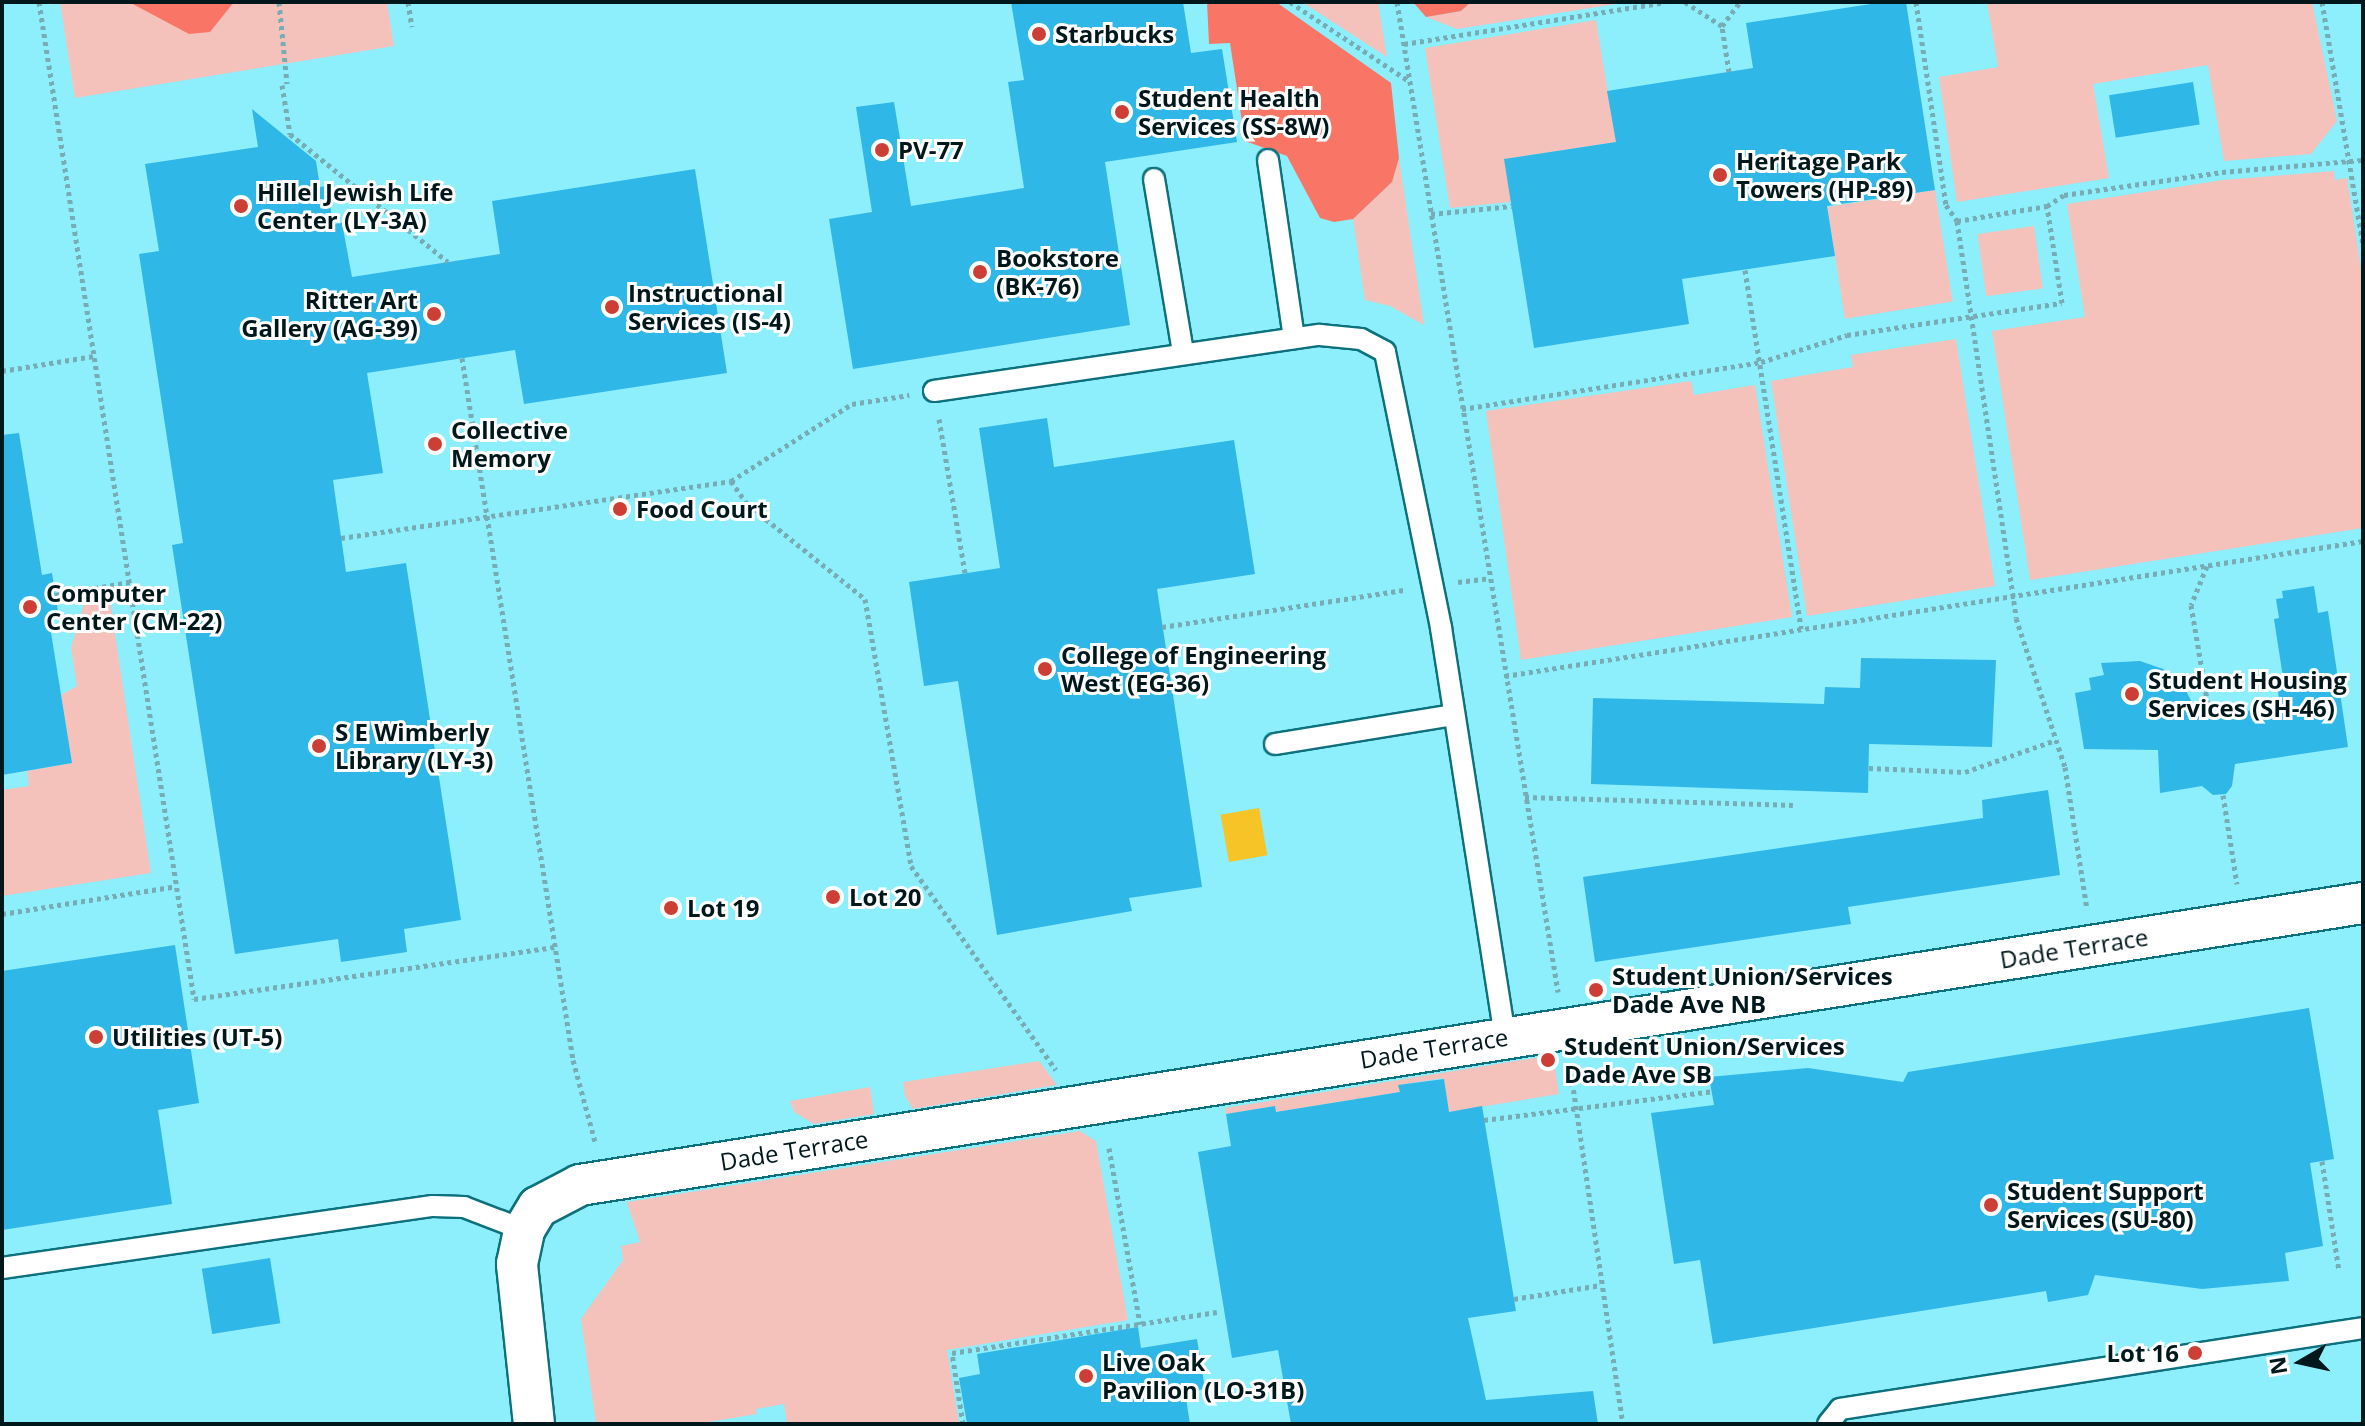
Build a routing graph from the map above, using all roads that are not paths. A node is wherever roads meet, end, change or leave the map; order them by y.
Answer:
1 (1268, 160) dead end
2 (1154, 179) dead end
3 (1294, 338) junction
4 (1183, 353) junction
5 (934, 391) road end
6 (1454, 715) junction
7 (1275, 744) dead end
8 (2363, 903) edge
9 (1505, 1037) junction
10 (524, 1230) junction
11 (2, 1268) edge
12 (2363, 1328) edge
13 (534, 1424) edge
14 (1828, 1424) edge

1 - 3 lane
2 - 4 lane
3 - 4 lane
3 - 6 lane
4 - 5 lane
6 - 7 lane
6 - 9 lane
8 - 9 street, Dade Terrace
9 - 10 street, Dade Terrace
10 - 11 lane
10 - 13 street
12 - 14 lane

